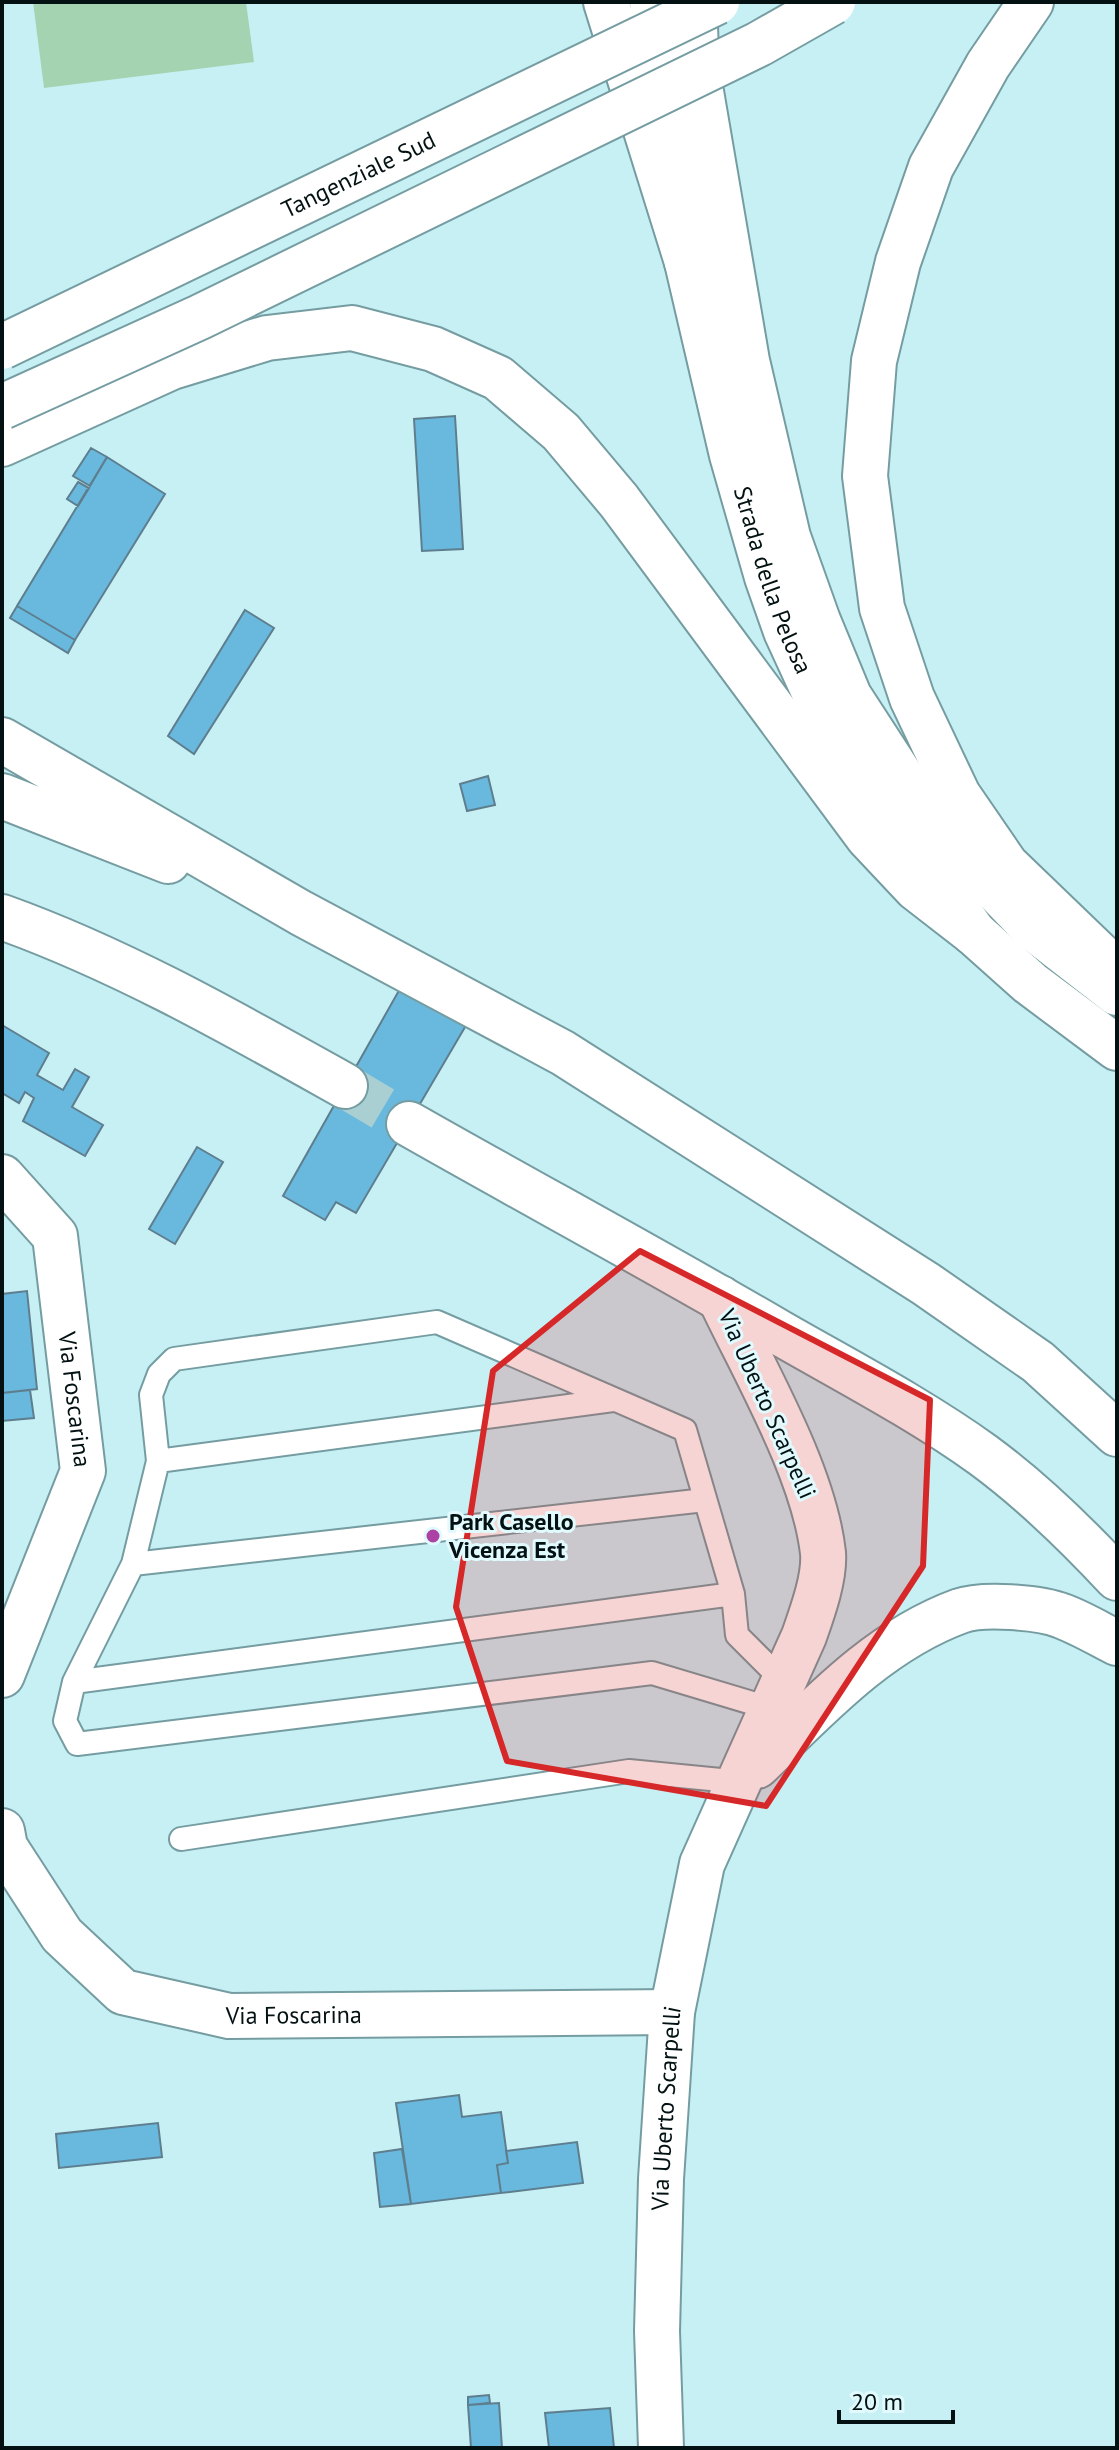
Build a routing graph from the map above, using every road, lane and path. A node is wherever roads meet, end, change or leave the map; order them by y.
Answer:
1 (606, 2) edge
2 (652, 2) edge
3 (682, 2) edge
4 (694, 2) edge
5 (717, 2) edge
6 (833, 2) edge
7 (1031, 2) edge
8 (696, 51) junction
9 (687, 262) junction
10 (2, 347) edge
11 (2, 407) edge
12 (2, 444) edge
13 (2, 740) edge
14 (2, 796) edge
15 (2, 902) edge
16 (301, 913) junction
17 (2, 917) edge
18 (974, 933) junction
19 (49, 934) junction
20 (1117, 972) edge
21 (1117, 993) edge
22 (1117, 1048) edge
23 (345, 1086) tunnel mouth
24 (409, 1124) tunnel mouth
25 (2, 1177) edge
26 (720, 1298) junction
27 (616, 1400) junction
28 (1117, 1434) edge
29 (158, 1461) junction
30 (705, 1500) junction
31 (133, 1564) junction
32 (1117, 1578) edge
33 (733, 1594) junction
34 (1117, 1643) edge
35 (2, 1675) edge
36 (74, 1682) junction
37 (780, 1692) junction
38 (741, 1782) junction
39 (2, 1831) edge
40 (181, 1839) dead end
41 (672, 2012) junction
42 (661, 2448) edge

1 - 9 main road
2 - 9 main road, Strada della Pelosa
3 - 8 main road
4 - 8 main road
5 - 10 main road, Tangenziale Sud, bridge
6 - 11 main road, bridge
7 - 20 main road
8 - 21 main road, Strada della Pelosa
9 - 18 main road, Strada della Pelosa
12 - 18 main road
13 - 16 main road
14 - 16 main road
15 - 19 main road
16 - 28 main road
17 - 19 main road
18 - 22 main road, Strada della Pelosa
19 - 23 main road
24 - 26 main road
25 - 35 main road, Via Foscarina
26 - 32 main road
26 - 37 main road, Via Uberto Scarpelli
27 - 29 lane
27 - 29 lane
27 - 30 lane
29 - 31 lane
30 - 31 lane
30 - 33 lane
31 - 36 lane
33 - 36 lane
33 - 37 lane
34 - 38 main road, Via Uberto Scarpelli
36 - 37 lane
37 - 38 main road, Via Uberto Scarpelli
38 - 40 lane
38 - 41 main road, Via Uberto Scarpelli
39 - 41 main road, Via Foscarina
41 - 42 main road, Via Uberto Scarpelli

